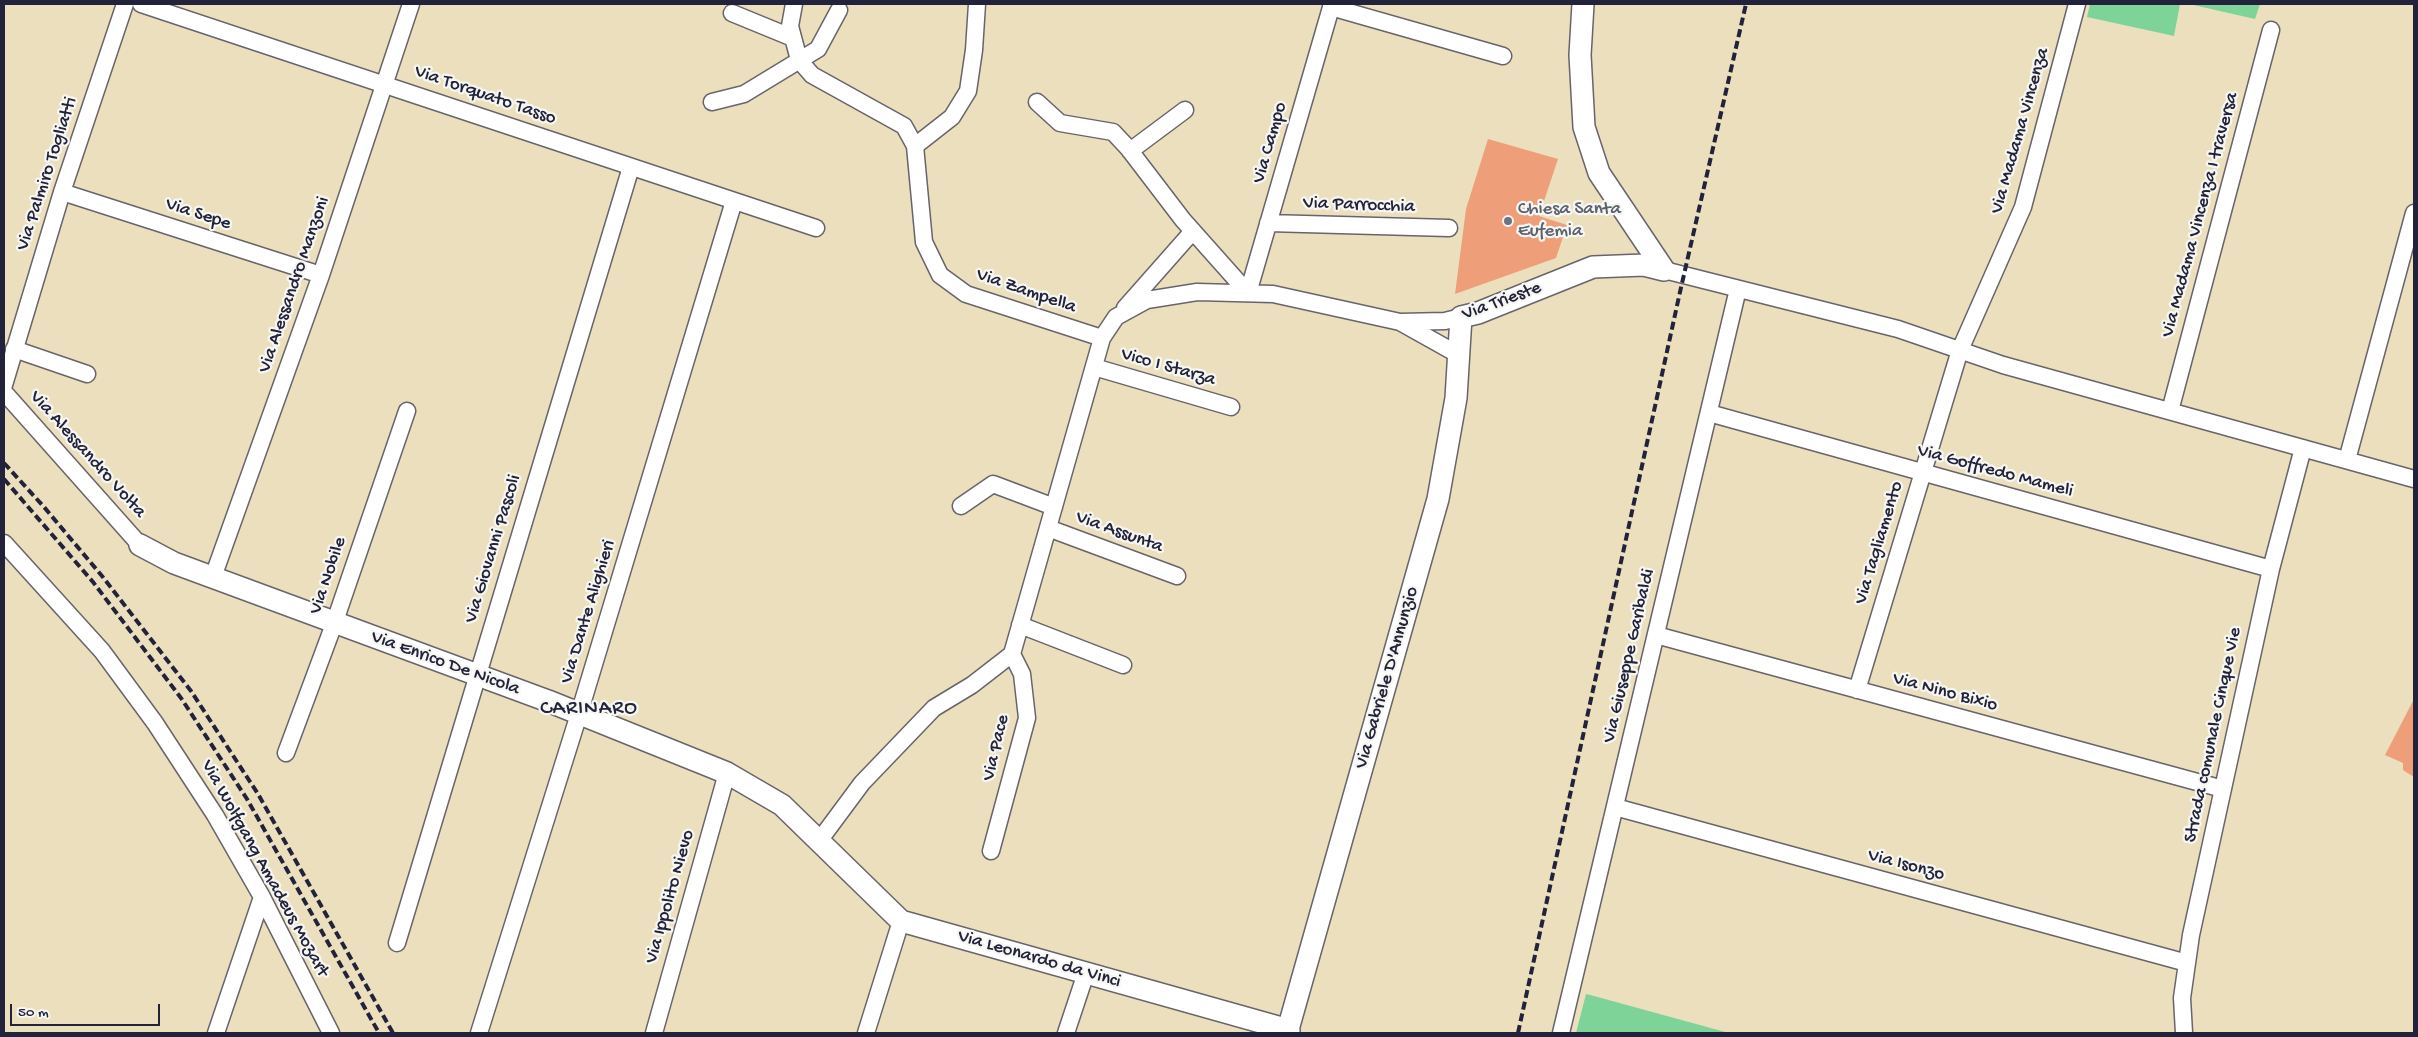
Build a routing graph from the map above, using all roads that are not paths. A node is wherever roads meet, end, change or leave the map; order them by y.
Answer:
1 (125, 4) edge
2 (141, 4) edge
3 (411, 4) edge
4 (794, 4) edge
5 (977, 4) edge
6 (1583, 4) edge
7 (2077, 4) edge
8 (1331, 5) edge
9 (839, 10) dead end
10 (732, 13) dead end
11 (2271, 30) dead end
12 (794, 40) junction
13 (1503, 56) dead end
14 (799, 60) junction
15 (384, 84) junction
16 (712, 102) dead end
17 (1038, 102) dead end
18 (1185, 110) dead end
19 (915, 146) junction
20 (1130, 151) junction
21 (631, 167) junction
22 (62, 192) junction
23 (734, 201) junction
24 (2414, 213) edge
25 (1268, 223) junction
26 (816, 228) dead end
27 (1449, 228) dead end
28 (1193, 231) junction
29 (1664, 270) junction
30 (321, 275) junction
31 (1738, 289) junction
32 (1248, 293) junction
33 (1116, 317) junction
34 (1461, 317) junction
35 (1400, 322) junction
36 (1102, 338) junction
37 (14, 349) junction
38 (1960, 350) junction
39 (1458, 355) junction
40 (1094, 367) junction
41 (86, 374) dead end
42 (4, 385) edge
43 (4, 392) edge
44 (1231, 407) dead end
45 (407, 411) dead end
46 (2170, 411) junction
47 (1708, 413) junction
48 (2303, 448) junction
49 (2347, 460) junction
50 (1922, 472) junction
51 (2414, 479) edge
52 (961, 506) dead end
53 (1054, 507) junction
54 (1048, 528) junction
55 (4, 543) edge
56 (140, 545) joint
57 (2271, 569) junction
58 (1177, 576) dead end
59 (212, 577) junction
60 (334, 624) junction
61 (1020, 626) junction
62 (1656, 635) junction
63 (1012, 654) junction
64 (1123, 665) dead end
65 (477, 676) junction
66 (1857, 690) junction
67 (579, 714) junction
68 (286, 753) dead end
69 (727, 773) junction
70 (2223, 789) junction
71 (1615, 807) junction
72 (819, 841) junction
73 (991, 851) dead end
74 (262, 897) junction
75 (901, 921) junction
76 (397, 943) dead end
77 (2187, 963) junction
78 (1086, 973) junction
79 (1288, 1031) edge
80 (216, 1033) edge
81 (332, 1033) edge
82 (479, 1033) edge
83 (654, 1033) edge
84 (866, 1033) edge
85 (1066, 1033) edge
86 (1561, 1033) edge
87 (2184, 1033) edge

1 - 22 street, Via Palmiro Togliatti
2 - 15 street, Via Torquato Tasso
3 - 15 street, Via Alessandro Manzoni
4 - 12 street
5 - 19 street
6 - 29 street
7 - 38 street, Via Madama Vincenza
8 - 13 street
8 - 25 street, Via Campo
9 - 14 street
10 - 12 street
11 - 46 street, Via Madama Vincenza I traversa
12 - 14 street
14 - 16 street
14 - 19 street, Via Zampella
15 - 21 street, Via Torquato Tasso
15 - 30 street, Via Alessandro Manzoni
17 - 20 street
18 - 20 street
19 - 36 street, Via Zampella
20 - 28 street
21 - 23 street, Via Torquato Tasso
21 - 65 street, Via Giovanni Pascoli
22 - 30 street, Via Sepe
22 - 37 street, Via Palmiro Togliatti
23 - 26 street, Via Torquato Tasso
23 - 67 street, Via Dante Alighieri
24 - 49 street
25 - 27 street, Via Parrocchia
25 - 32 street, Via Campo
28 - 32 street
28 - 33 street
29 - 31 street
29 - 34 street, Via Trieste
30 - 59 street, Via Alessandro Manzoni
31 - 38 street
31 - 47 street, Via Giuseppe Garibaldi
32 - 33 street, Via Trieste
32 - 35 street, Via Trieste
33 - 36 street
34 - 35 street, Via Trieste
34 - 39 street, Via Gabriele D'Annunzio
35 - 39 street
36 - 40 street
37 - 41 street
37 - 42 street, Via Palmiro Togliatti
38 - 46 street
38 - 50 street, Via Tagliamento
39 - 79 street, Via Gabriele D'Annunzio
40 - 44 street, Vico I Starza
40 - 53 street
43 - 56 street, Via Alessandro Volta
45 - 60 street, Via Nobile
46 - 48 street
47 - 50 street, Via Goffredo Mameli
47 - 62 street, Via Giuseppe Garibaldi
48 - 49 street
48 - 57 street, Strada comunale Cinque Vie
49 - 51 street
50 - 57 street, Via Goffredo Mameli
50 - 66 street, Via Tagliamento
52 - 53 street
53 - 54 street
54 - 58 street, Via Assunta
54 - 61 street
55 - 74 street, Via Wolfgang Amadeus Mozart
56 - 59 street, Via Enrico De Nicola
57 - 70 street, Strada comunale Cinque Vie
59 - 60 street, Via Enrico De Nicola
60 - 65 street, Via Enrico De Nicola
60 - 68 street, Via Nobile
61 - 63 street
61 - 64 street
62 - 66 street, Via Nino Bixio
62 - 71 street, Via Giuseppe Garibaldi
63 - 72 street
63 - 73 street, Via Pace
65 - 67 street, Via Enrico De Nicola
65 - 76 street, Via Giovanni Pascoli
66 - 70 street, Via Nino Bixio
67 - 69 street, Via Enrico De Nicola
67 - 82 street, Via Dante Alighieri
69 - 72 street, Via Enrico De Nicola
69 - 83 street, Via Ippolito Nievo
70 - 77 street, Strada comunale Cinque Vie
71 - 77 street, Via Isonzo
71 - 86 street, Via Giuseppe Garibaldi
72 - 75 street, Via Leonardo da Vinci
74 - 80 street
74 - 81 street, Via Wolfgang Amadeus Mozart
75 - 78 street, Via Leonardo da Vinci
75 - 84 street
77 - 87 street, Strada comunale Cinque Vie
78 - 79 street, Via Leonardo da Vinci
78 - 85 street

